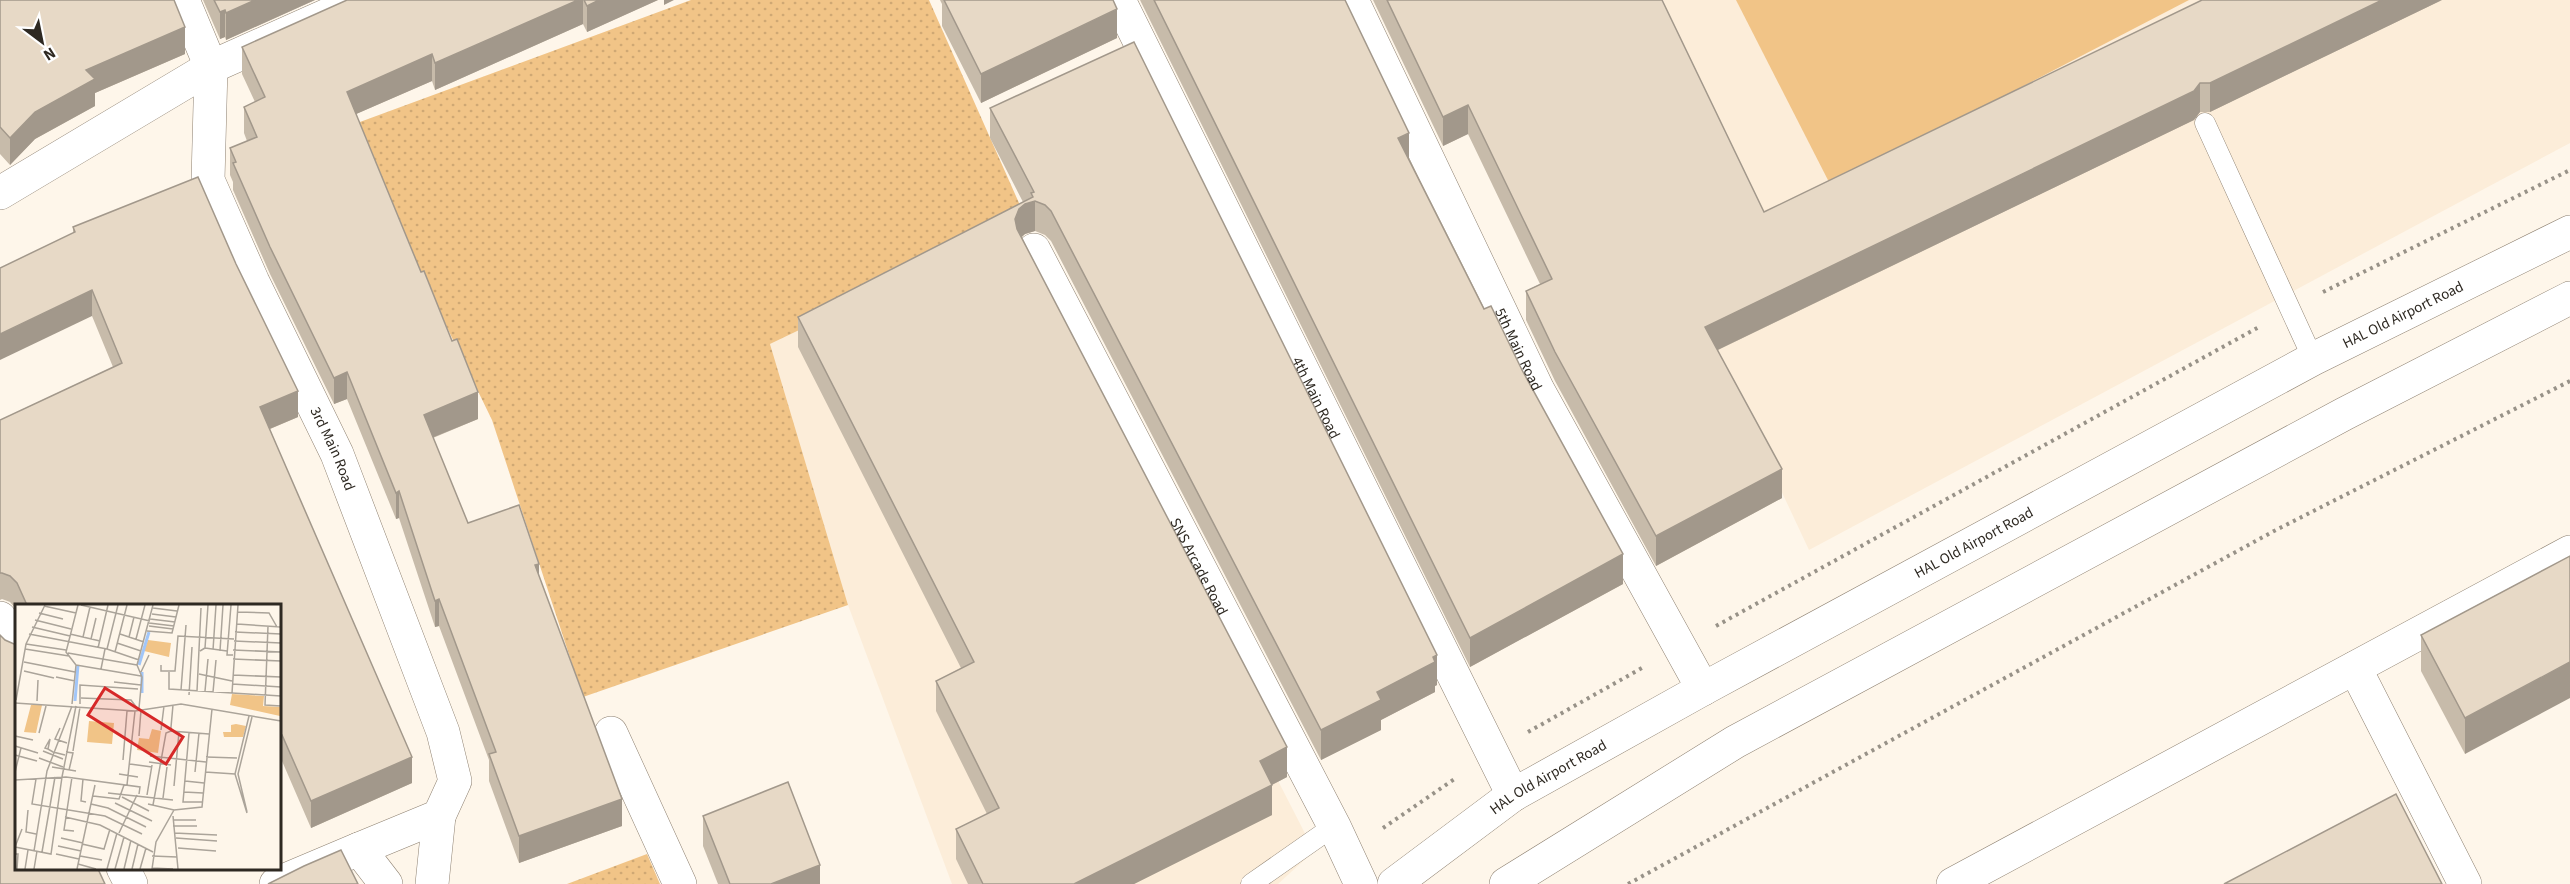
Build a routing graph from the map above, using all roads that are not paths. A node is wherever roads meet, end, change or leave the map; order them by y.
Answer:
1 (183, 0) edge
2 (361, 0) edge
3 (1119, 0) edge
4 (1352, 0) edge
5 (1142, 47) junction
6 (1112, 61) edge
7 (211, 67) junction
8 (2205, 123) dead end
9 (0, 194) edge
10 (2570, 232) edge
11 (1034, 250) dead end
12 (2570, 298) edge
13 (2313, 359) junction
14 (2570, 552) edge
15 (0, 618) edge
16 (15, 650) edge
17 (2355, 668) junction
18 (1704, 689) junction
19 (611, 734) dead end
20 (1513, 795) junction
21 (439, 816) junction
22 (1340, 840) junction
23 (359, 849) junction
24 (124, 869) edge
25 (1511, 883) edge
26 (131, 884) edge
27 (276, 884) edge
28 (386, 884) edge
29 (432, 884) edge
30 (680, 884) edge
31 (1251, 884) edge
32 (1361, 884) edge
33 (1394, 884) edge
34 (1953, 884) edge
35 (2465, 884) edge

1 - 7 street, 3rd Main Road
2 - 7 street
3 - 5 street, 4th Main Road
4 - 18 street, 5th Main Road
5 - 6 street
5 - 20 street, 4th Main Road
7 - 9 street
7 - 21 street, 3rd Main Road
8 - 13 lane
10 - 13 street, HAL Old Airport Road
11 - 22 street, SNS Arcade Road
12 - 25 street
13 - 18 street, HAL Old Airport Road
14 - 17 street
15 - 16 street
17 - 34 street
17 - 35 street
18 - 20 street, HAL Old Airport Road
19 - 30 street
20 - 33 street, HAL Old Airport Road
21 - 23 street
21 - 29 street, 3rd Main Road
22 - 31 lane
22 - 32 street, SNS Arcade Road
23 - 27 street
23 - 28 street
24 - 26 street

